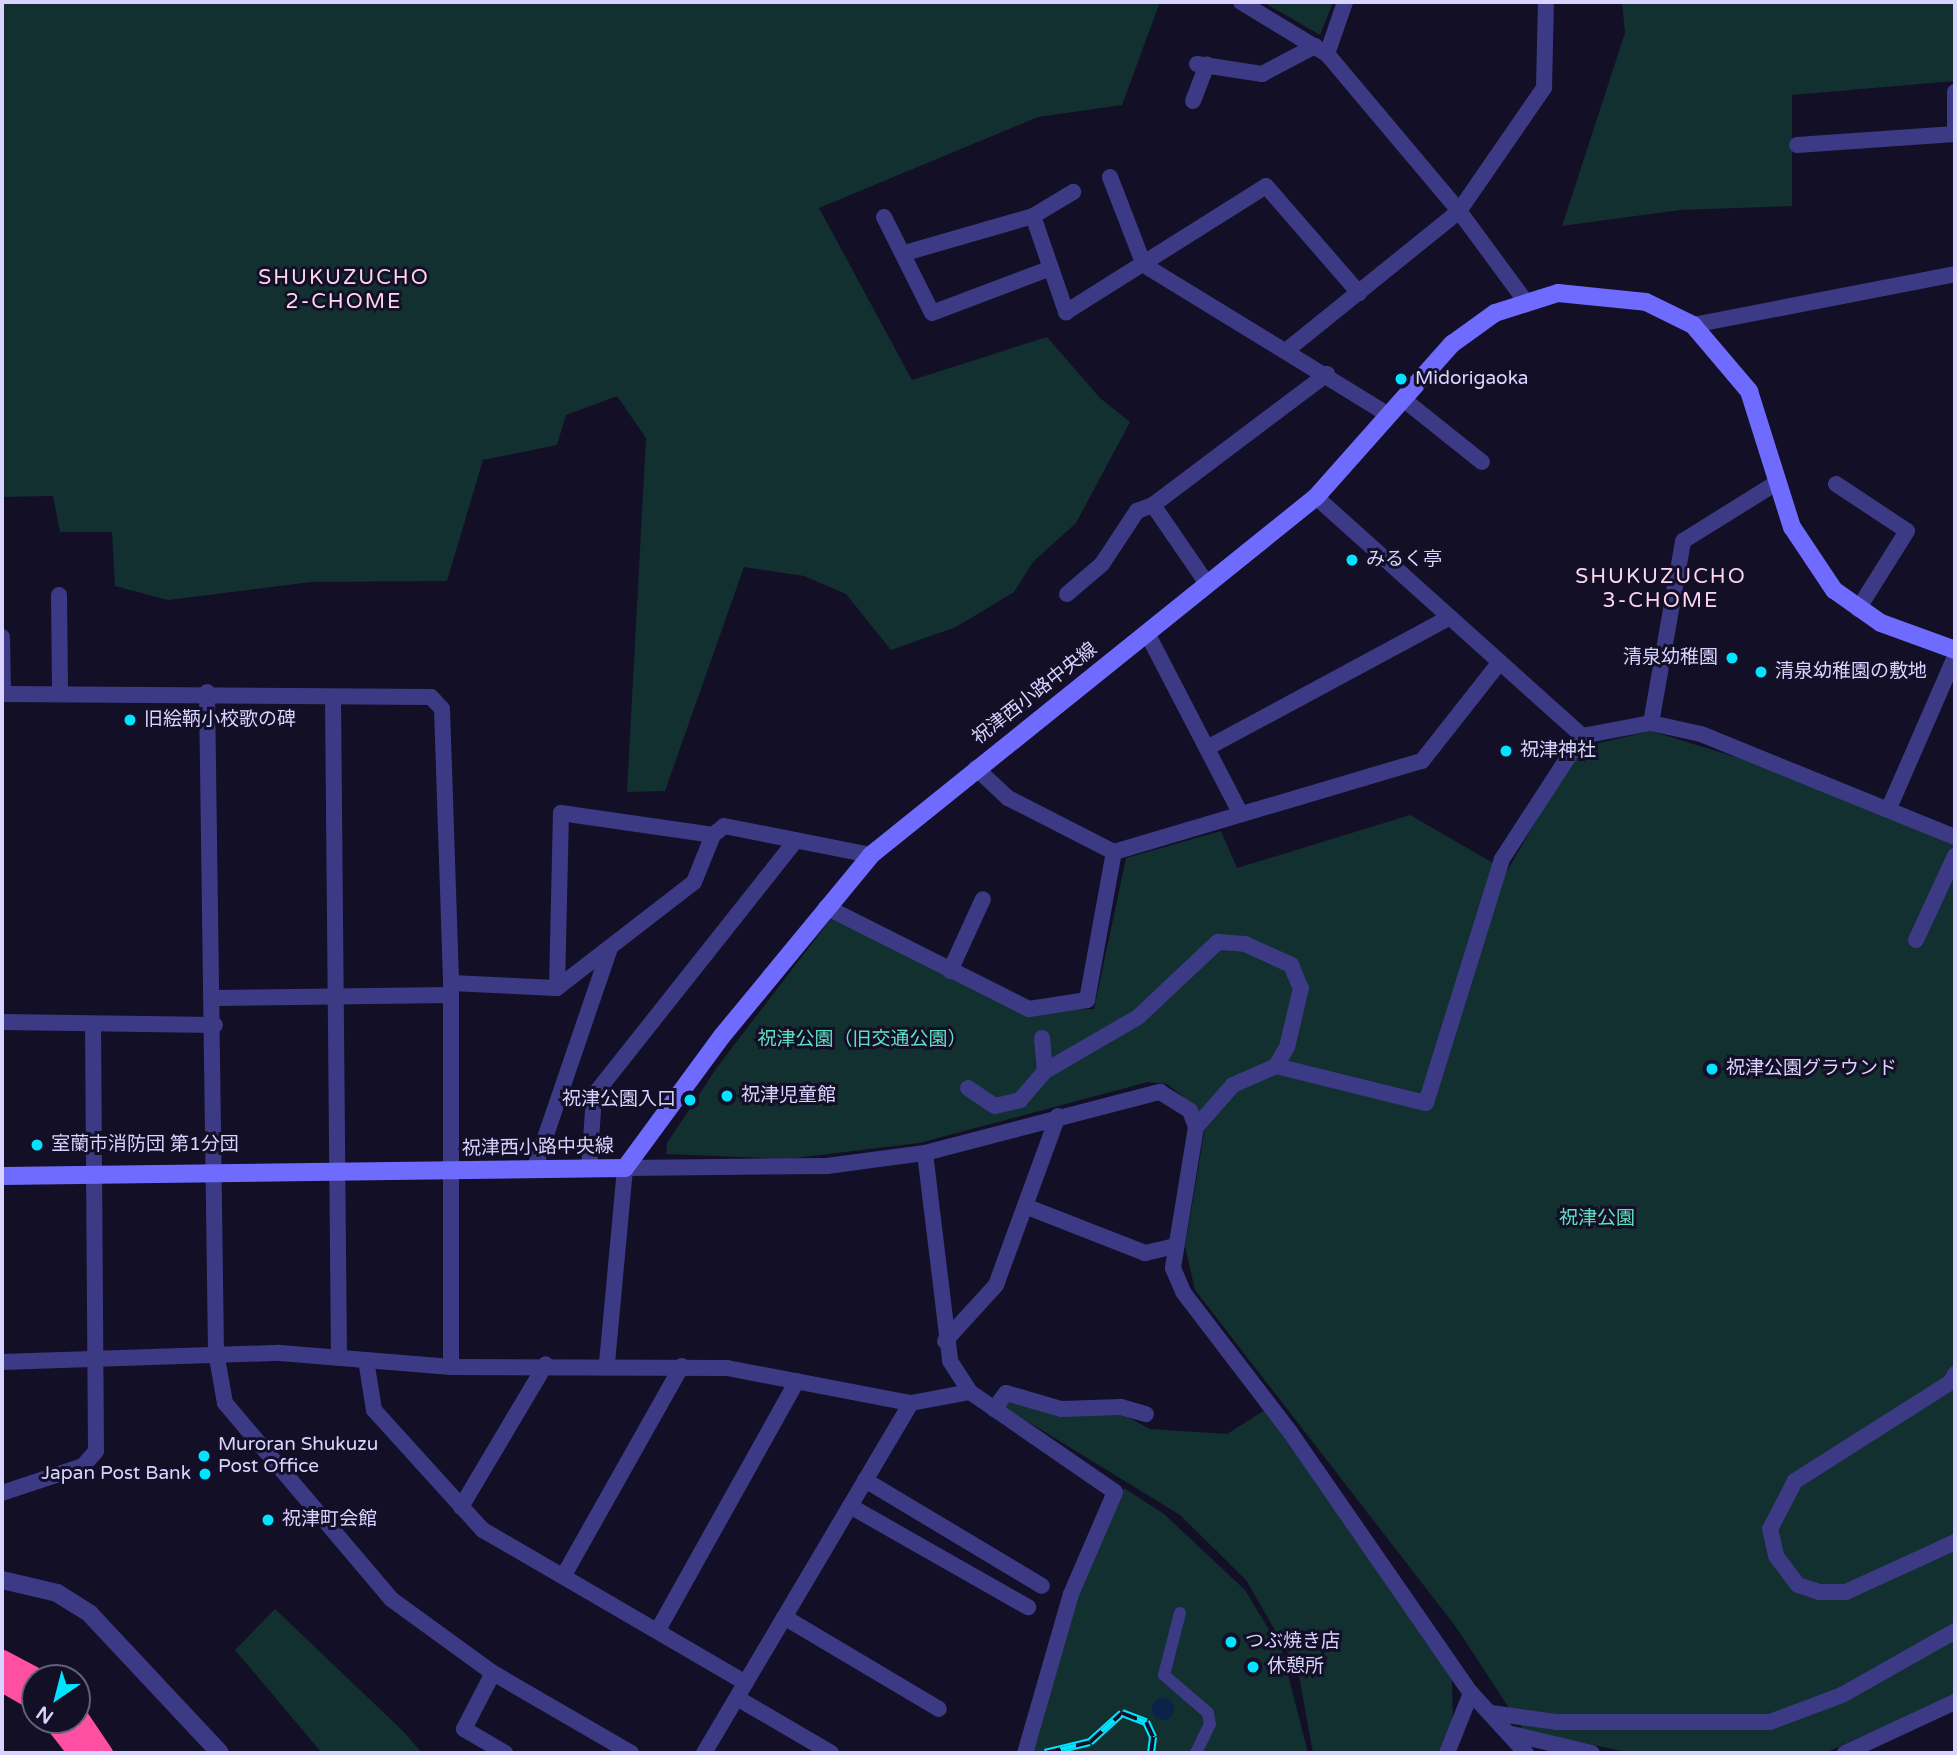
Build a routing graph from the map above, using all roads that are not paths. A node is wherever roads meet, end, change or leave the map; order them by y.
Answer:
1 (1241, 2) edge
2 (1345, 2) edge
3 (1546, 2) edge
4 (1321, 50) junction
5 (1955, 92) edge
6 (1193, 101) dead end
7 (1955, 133) edge
8 (1797, 145) dead end
9 (1110, 177) dead end
10 (1073, 192) dead end
11 (1459, 211) junction
12 (884, 216) dead end
13 (1033, 216) junction
14 (905, 253) junction
15 (1144, 265) junction
16 (1051, 268) junction
17 (1955, 274) edge
18 (1359, 293) junction
19 (1526, 302) junction
20 (1693, 325) junction
21 (1287, 350) junction
22 (1327, 374) junction
23 (1403, 399) junction
24 (1389, 415) junction
25 (1482, 462) dead end
26 (1776, 483) junction
27 (1836, 484) dead end
28 (1316, 497) junction
29 (1153, 505) junction
30 (1208, 585) junction
31 (1067, 594) dead end
32 (59, 595) dead end
33 (1858, 609) junction
34 (1450, 617) junction
35 (1147, 633) junction
36 (2, 637) edge
37 (1955, 650) edge
38 (1955, 657) edge
39 (1499, 663) junction
40 (207, 692) junction
41 (2, 694) edge
42 (60, 694) junction
43 (333, 698) junction
44 (1651, 723) junction
45 (1582, 736) junction
46 (1207, 748) junction
47 (975, 768) junction
48 (1889, 808) junction
49 (1241, 814) junction
50 (713, 835) junction
51 (1955, 837) edge
52 (796, 841) junction
53 (1114, 852) junction
54 (871, 855) junction
55 (1955, 856) edge
56 (983, 899) dead end
57 (825, 907) junction
58 (1916, 940) dead end
59 (610, 948) junction
60 (950, 971) junction
61 (557, 988) junction
62 (452, 989) junction
63 (337, 996) junction
64 (215, 998) junction
65 (2, 1022) edge
66 (93, 1025) junction
67 (215, 1025) junction
68 (1042, 1038) dead end
69 (1276, 1066) junction
70 (1045, 1071) junction
71 (968, 1088) dead end
72 (1058, 1116) junction
73 (1196, 1127) junction
74 (925, 1153) junction
75 (625, 1168) junction
76 (589, 1169) junction
77 (450, 1170) junction
78 (534, 1170) junction
79 (339, 1172) junction
80 (94, 1173) junction
81 (215, 1174) junction
82 (2, 1176) edge
83 (1025, 1206) junction
84 (1175, 1246) junction
85 (945, 1341) junction
86 (216, 1352) junction
87 (339, 1358) junction
88 (366, 1360) junction
89 (96, 1361) junction
90 (2, 1362) edge
91 (607, 1363) junction
92 (546, 1364) junction
93 (682, 1366) junction
94 (451, 1367) junction
95 (1955, 1374) edge
96 (797, 1381) junction
97 (970, 1392) junction
98 (911, 1403) junction
99 (994, 1409) junction
100 (1146, 1414) dead end
101 (865, 1480) junction
102 (2, 1493) edge
103 (850, 1506) junction
104 (461, 1507) junction
105 (1955, 1542) edge
106 (564, 1575) junction
107 (2, 1580) edge
108 (1042, 1586) dead end
109 (1028, 1607) dead end
110 (1180, 1613) dead end
111 (784, 1617) junction
112 (659, 1628) junction
113 (1955, 1632) edge
114 (2, 1660) edge
115 (21, 1670) edge
116 (493, 1673) junction
117 (2, 1681) edge
118 (746, 1683) junction
119 (21, 1692) edge
120 (1471, 1693) junction
121 (737, 1698) junction
122 (1955, 1702) edge
123 (939, 1709) dead end
124 (1491, 1713) junction
125 (64, 1734) edge
126 (89, 1734) edge
127 (1512, 1734) junction
128 (79, 1753) edge
129 (102, 1753) edge
130 (220, 1753) edge
131 (505, 1753) edge
132 (631, 1753) edge
133 (704, 1753) edge
134 (831, 1753) edge
135 (1025, 1753) edge
136 (1196, 1753) edge
137 (1447, 1753) edge
138 (1526, 1753) edge
139 (1592, 1753) edge
140 (1845, 1753) edge

1 - 4 street
2 - 4 street
3 - 11 street
4 - 6 street
4 - 11 street
5 - 7 street
7 - 8 street
9 - 15 street
10 - 13 street
11 - 18 street
11 - 19 street
12 - 14 street
13 - 14 street
13 - 16 street
14 - 16 street
15 - 16 street
15 - 18 street
15 - 21 street
17 - 20 street
18 - 21 street
19 - 20 main road, 祝津西小路中央線
19 - 23 main road, 祝津西小路中央線
20 - 26 main road, 祝津西小路中央線
21 - 22 street
22 - 24 street
22 - 29 street
23 - 24 main road, 祝津西小路中央線
23 - 25 street
24 - 28 main road, 祝津西小路中央線
26 - 33 main road, 祝津西小路中央線
26 - 44 street
27 - 33 street
28 - 30 main road, 祝津西小路中央線
28 - 34 street
29 - 30 street
29 - 31 street
30 - 35 main road, 祝津西小路中央線
32 - 42 street
33 - 37 main road, 祝津西小路中央線
34 - 39 street
34 - 46 street
35 - 46 street
35 - 47 main road, 祝津西小路中央線
36 - 41 street
38 - 48 street
39 - 45 street
39 - 49 street
40 - 42 street
40 - 43 street
40 - 64 street
41 - 42 street
43 - 62 street
43 - 63 street
44 - 45 street
44 - 48 street
45 - 69 street
46 - 49 street
47 - 53 street
47 - 54 main road, 祝津西小路中央線
48 - 51 street
49 - 53 street
50 - 52 street
50 - 59 street
50 - 61 street
52 - 54 street
52 - 76 street
53 - 60 street
54 - 57 main road, 祝津西小路中央線
55 - 58 street
56 - 60 street
57 - 60 street
57 - 75 main road, 祝津西小路中央線
59 - 61 street
59 - 78 street
61 - 62 street
62 - 63 street
62 - 77 street
63 - 64 street
63 - 79 street
64 - 67 street
65 - 66 street
66 - 67 street
66 - 80 street
67 - 81 street
68 - 70 street
69 - 70 street
69 - 73 street
70 - 71 street
72 - 73 street
72 - 74 street
72 - 83 street
73 - 84 street
74 - 75 street
74 - 85 street
75 - 76 main road, 祝津西小路中央線
75 - 91 street
76 - 78 main road, 祝津西小路中央線
77 - 78 main road, 祝津西小路中央線
77 - 79 main road, 祝津西小路中央線
77 - 94 street
79 - 81 main road, 祝津西小路中央線
79 - 87 street
80 - 81 main road, 祝津西小路中央線
80 - 82 main road, 祝津西小路中央線
80 - 89 street
81 - 86 street
83 - 84 street
83 - 85 street
84 - 120 street
85 - 97 street
86 - 87 street
86 - 89 street
86 - 116 street
87 - 88 street
88 - 94 street
88 - 104 street
89 - 90 street
89 - 102 street
91 - 92 street
91 - 93 street
92 - 94 street
92 - 104 street
93 - 96 street
93 - 106 street
95 - 105 street
96 - 98 street
96 - 112 street
97 - 98 street
97 - 99 street
98 - 101 street
99 - 100 street
99 - 135 street
101 - 103 street
101 - 108 street
103 - 109 street
103 - 111 street
104 - 106 street
106 - 112 street
107 - 130 street
110 - 136 street
111 - 118 street
111 - 123 street
112 - 118 street
113 - 124 street
114 - 115 highway
116 - 131 street
116 - 132 street
117 - 119 highway
118 - 121 street
120 - 124 street
120 - 137 street
121 - 133 street
121 - 134 street
122 - 140 street
124 - 127 street
125 - 128 highway
126 - 129 highway
127 - 138 street
127 - 139 street

